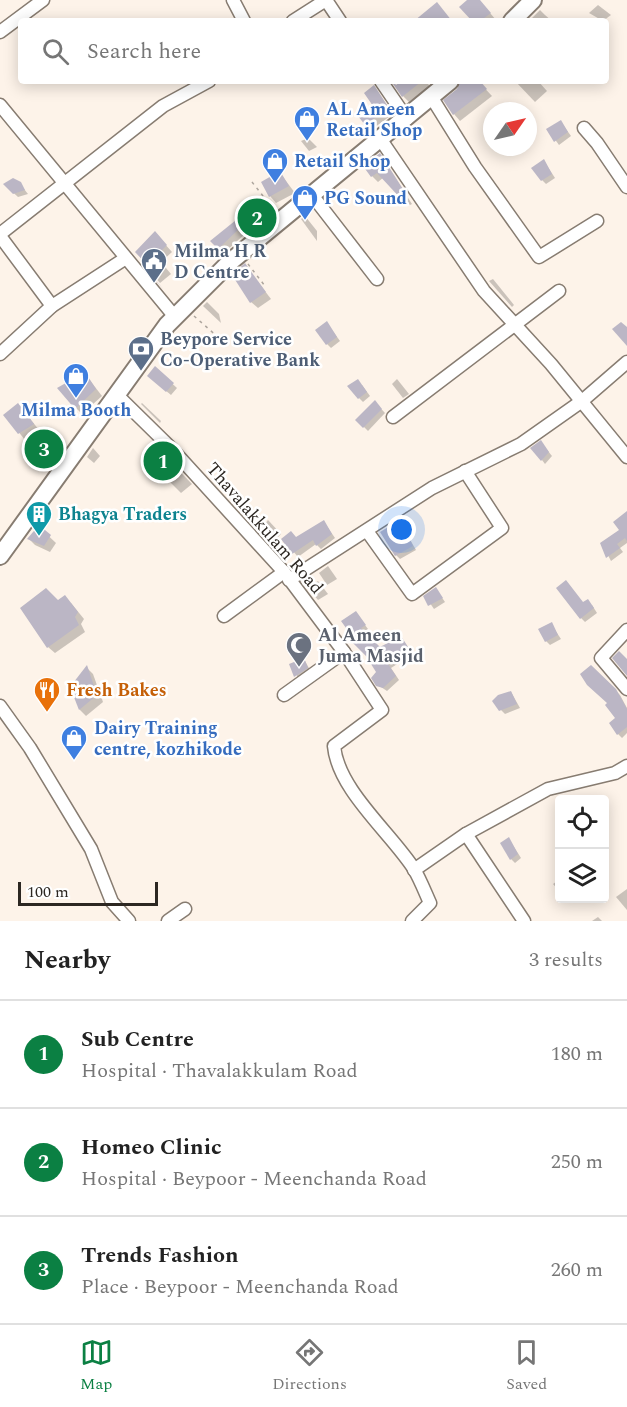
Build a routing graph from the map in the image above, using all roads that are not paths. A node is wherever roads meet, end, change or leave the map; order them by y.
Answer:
1 (43, 0) edge
2 (233, 0) edge
3 (326, 0) edge
4 (533, 0) edge
5 (19, 18) edge
6 (242, 18) edge
7 (298, 18) edge
8 (338, 18) edge
9 (515, 18) edge
10 (18, 19) edge
11 (0, 32) edge
12 (203, 84) edge
13 (383, 84) edge
14 (447, 84) edge
15 (432, 98) junction
16 (0, 105) edge
17 (407, 119) junction
18 (584, 128) dead end
19 (381, 140) junction
20 (65, 184) junction
21 (627, 186) edge
22 (312, 195) junction
23 (597, 221) dead end
24 (0, 235) edge
25 (126, 258) junction
26 (377, 279) dead end
27 (559, 291) dead end
28 (52, 306) junction
29 (180, 312) junction
30 (515, 325) junction
31 (0, 354) edge
32 (627, 362) edge
33 (116, 394) junction
34 (582, 401) junction
35 (393, 417) dead end
36 (627, 457) edge
37 (465, 471) junction
38 (367, 531) junction
39 (0, 556) edge
40 (287, 576) junction
41 (224, 616) dead end
42 (627, 630) edge
43 (344, 652) junction
44 (627, 689) edge
45 (284, 694) dead end
46 (0, 706) edge
47 (627, 766) edge
48 (466, 834) junction
49 (414, 870) junction
50 (185, 909) dead end
51 (129, 921) edge
52 (168, 921) edge
53 (412, 921) edge
54 (524, 921) edge

1 - 5 street
2 - 6 street
3 - 7 street
3 - 8 street
4 - 9 main road
10 - 11 street
12 - 20 street
13 - 17 street
14 - 15 main road
15 - 17 main road
15 - 23 street
16 - 20 street
17 - 19 main road
18 - 21 street
19 - 22 main road
19 - 30 street
20 - 24 street
20 - 25 street
22 - 26 street
22 - 29 main road
24 - 28 street
25 - 28 street
25 - 29 street
27 - 30 street
28 - 31 street
29 - 33 main road
30 - 34 street
30 - 35 street
32 - 34 street
33 - 39 main road
33 - 40 street, Thavalakkulam Road
34 - 36 street
34 - 37 street
37 - 38 street
37 - 38 street
38 - 40 street
40 - 41 street
40 - 43 street, Thavalakkulam Road
42 - 44 street
43 - 45 street
43 - 49 street, Thavalakkulam Road
46 - 51 street
47 - 48 street
48 - 49 street
48 - 54 street
49 - 53 street
50 - 52 street

